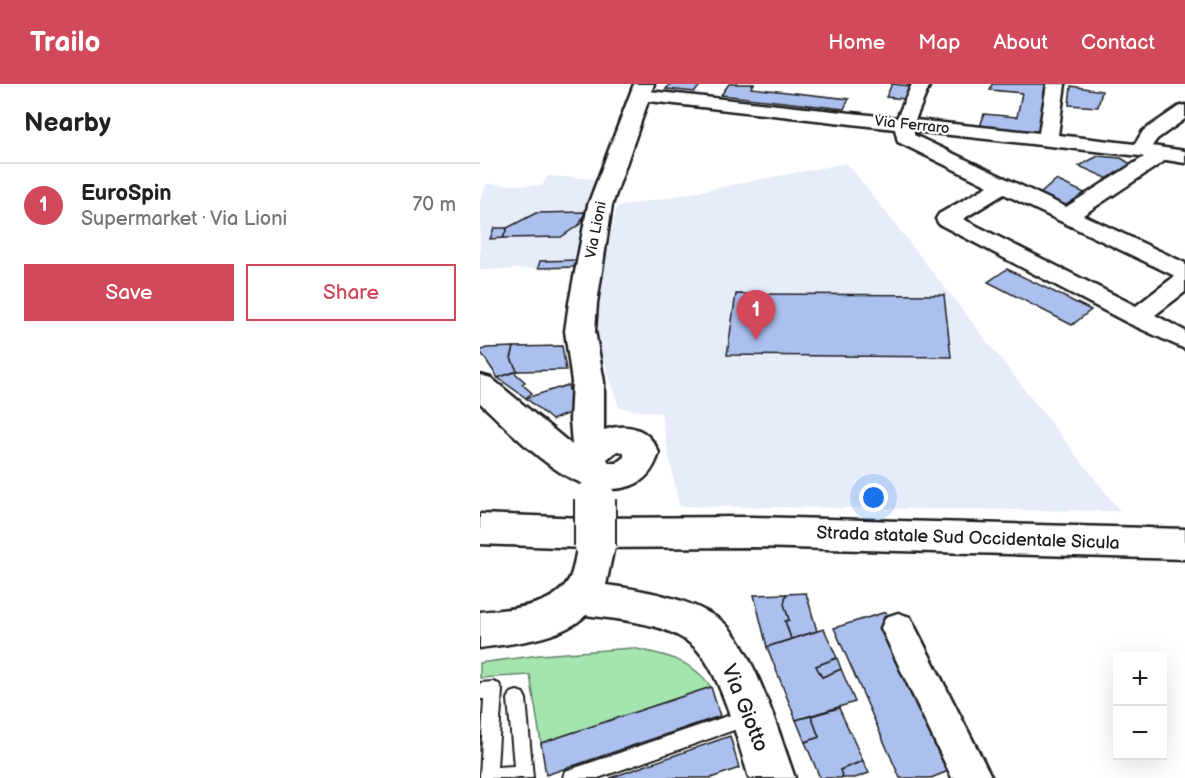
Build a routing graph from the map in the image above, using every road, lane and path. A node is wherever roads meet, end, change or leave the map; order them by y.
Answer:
1 (714, 84) edge
2 (921, 84) edge
3 (1056, 84) edge
4 (642, 90) edge
5 (700, 102) junction
6 (1185, 111) edge
7 (904, 124) junction
8 (1048, 140) junction
9 (1140, 150) junction
10 (1162, 154) junction
11 (1185, 157) edge
12 (1004, 185) junction
13 (1067, 216) junction
14 (1185, 272) edge
15 (1185, 280) edge
16 (1137, 316) junction
17 (1185, 341) edge
18 (588, 382) junction
19 (480, 386) edge
20 (600, 458) junction
21 (482, 524) edge
22 (1185, 544) edge
23 (578, 597) junction
24 (898, 628) dead end
25 (480, 630) edge
26 (480, 691) edge
27 (517, 699) dead end
28 (750, 716) junction
29 (524, 776) edge
30 (572, 778) edge
31 (772, 778) edge
32 (972, 778) edge

1 - 5 street
2 - 7 street
3 - 8 street
4 - 5 street, Via Ferraro
4 - 18 street, Via Lioni
5 - 7 street, Via Ferraro
6 - 9 street
7 - 8 street, Via Ferraro
7 - 12 street
8 - 9 street, Via Ferraro
9 - 10 street, Via Ferraro
10 - 11 street, Via Ferraro
10 - 13 street
12 - 13 street
12 - 16 street
13 - 14 street
15 - 16 street
16 - 17 street
18 - 20 street
18 - 20 street
19 - 20 street
20 - 23 street, bridge
21 - 22 street, Strada statale Sud Occidentale Sicula
23 - 25 street
23 - 28 street, Via Giotto
24 - 32 street
26 - 29 lane
27 - 29 lane
28 - 30 lane
28 - 31 street, Via Giotto

